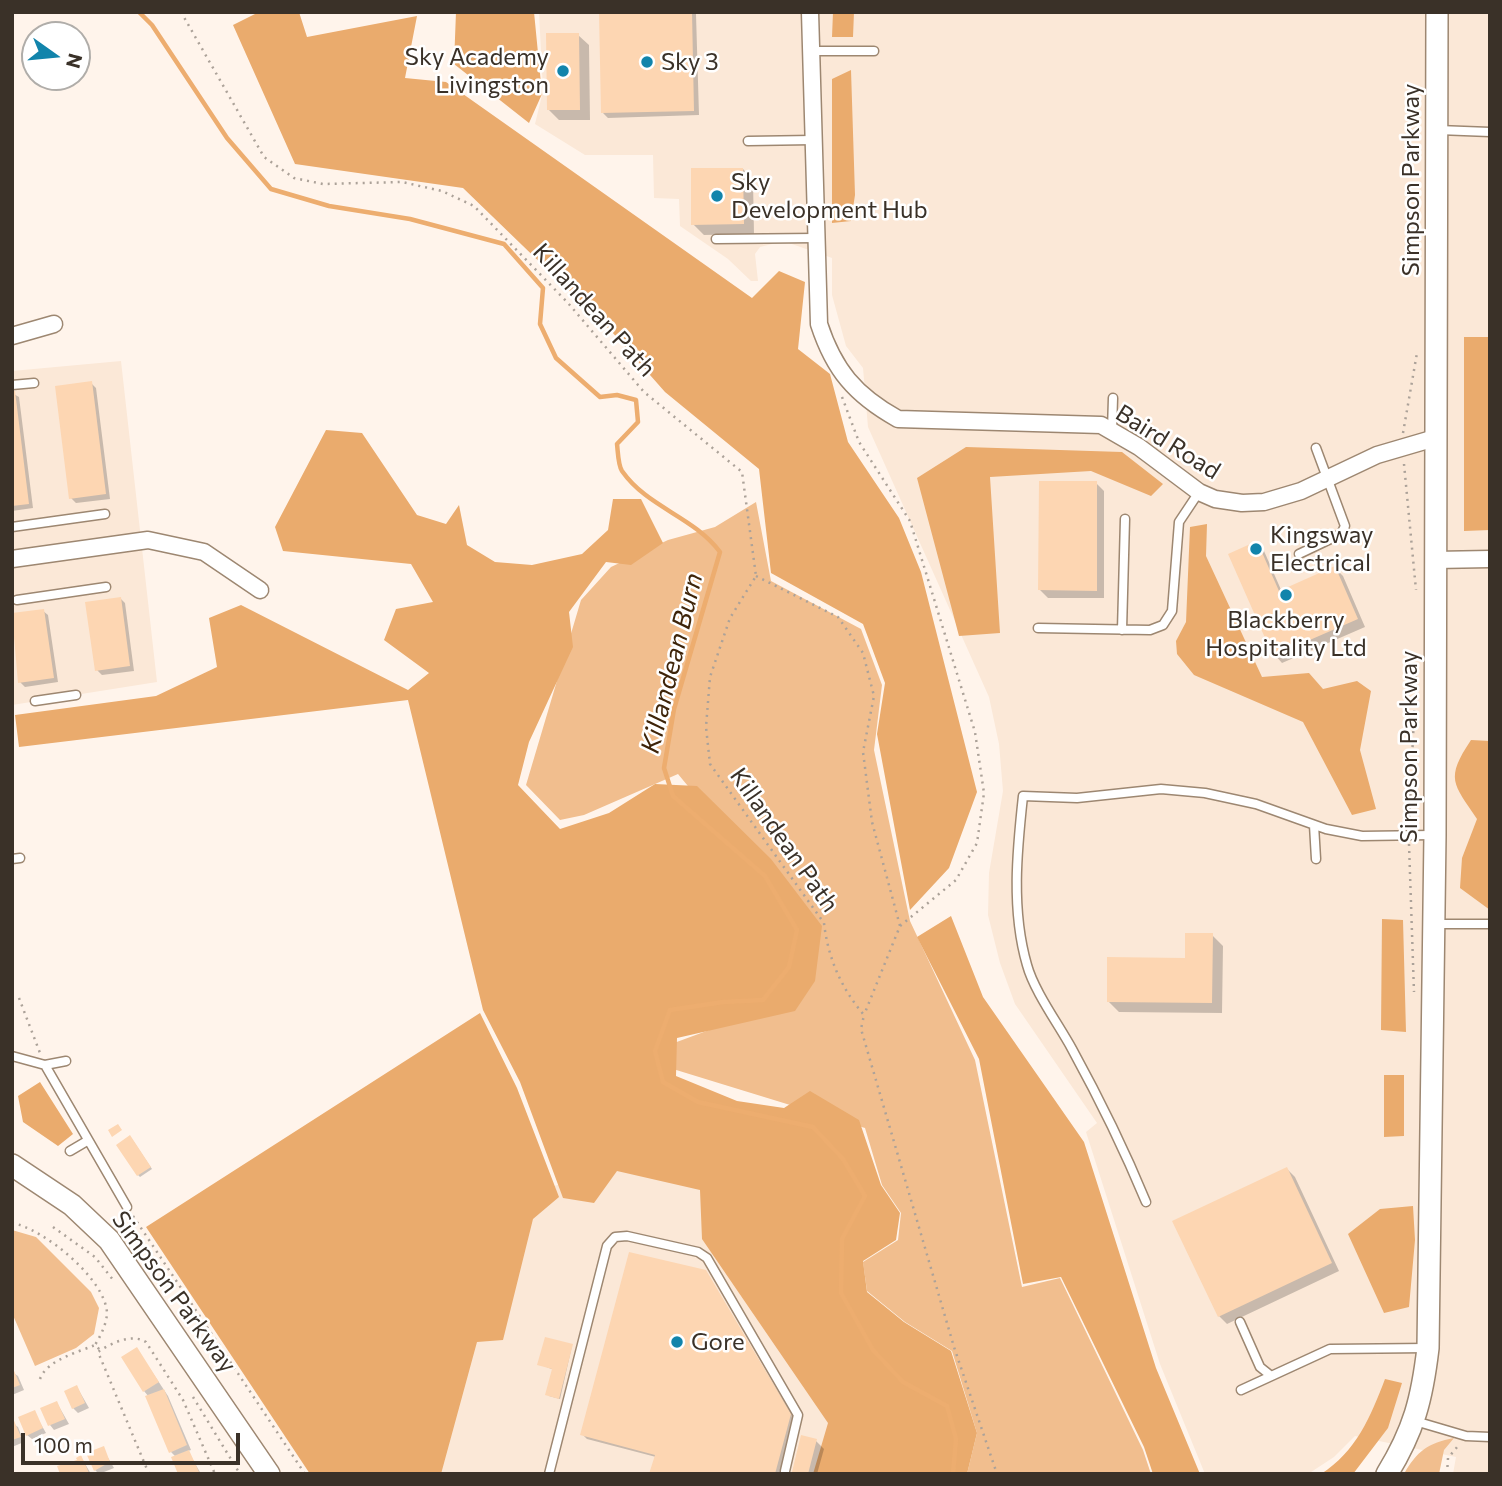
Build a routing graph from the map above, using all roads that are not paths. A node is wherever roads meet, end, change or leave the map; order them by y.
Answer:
1 (810, 12) edge
2 (1437, 12) edge
3 (810, 51) junction
4 (874, 51) dead end
5 (1438, 130) junction
6 (1490, 132) edge
7 (813, 140) junction
8 (748, 141) dead end
9 (816, 238) junction
10 (716, 239) dead end
11 (54, 324) dead end
12 (12, 336) edge
13 (34, 383) dead end
14 (12, 385) edge
15 (1113, 398) dead end
16 (1112, 430) junction
17 (1435, 438) junction
18 (1316, 448) dead end
19 (1329, 478) junction
20 (1199, 492) junction
21 (105, 514) dead end
22 (1125, 519) dead end
23 (12, 527) edge
24 (1299, 554) dead end
25 (12, 559) edge
26 (1490, 559) edge
27 (1435, 560) junction
28 (106, 587) dead end
29 (260, 590) dead end
30 (17, 600) dead end
31 (1038, 628) dead end
32 (1122, 630) junction
33 (76, 695) dead end
34 (35, 701) dead end
35 (1314, 825) junction
36 (1435, 835) junction
37 (1315, 859) dead end
38 (1433, 923) junction
39 (1490, 924) edge
40 (12, 1055) edge
41 (66, 1061) dead end
42 (44, 1065) junction
43 (87, 1141) junction
44 (70, 1151) dead end
45 (12, 1165) edge
46 (1146, 1202) dead end
47 (127, 1207) road end
48 (1240, 1322) dead end
49 (1428, 1348) junction
50 (1270, 1375) junction
51 (1241, 1390) dead end
52 (1415, 1421) junction
53 (1490, 1437) edge
54 (785, 1471) dead end
55 (269, 1474) edge
56 (549, 1474) edge
57 (1387, 1474) edge

1 - 3 street, Baird Road
2 - 5 main road, Simpson Parkway
3 - 4 lane
3 - 7 street, Baird Road
5 - 6 lane
5 - 17 main road, Simpson Parkway
7 - 8 lane
7 - 9 street, Baird Road
9 - 10 lane
9 - 16 street, Baird Road
11 - 12 street
13 - 14 lane
15 - 16 lane
16 - 20 street, Baird Road
17 - 19 street, Baird Road
17 - 27 main road, Simpson Parkway
18 - 19 lane
19 - 20 street, Baird Road
19 - 24 lane
20 - 32 lane
21 - 23 lane
22 - 32 lane
25 - 29 street
26 - 27 street
27 - 36 main road, Simpson Parkway
28 - 30 lane
31 - 32 lane
33 - 34 lane
35 - 36 lane
35 - 37 lane
35 - 46 lane
36 - 38 main road, Simpson Parkway
38 - 39 lane
38 - 49 main road, Simpson Parkway
40 - 42 lane
41 - 42 lane
42 - 43 lane
43 - 44 lane
43 - 47 lane
45 - 55 main road, Simpson Parkway
48 - 50 lane
49 - 50 lane
49 - 52 main road, Simpson Parkway
50 - 51 lane
52 - 53 lane
52 - 57 main road, Simpson Parkway
54 - 56 lane

